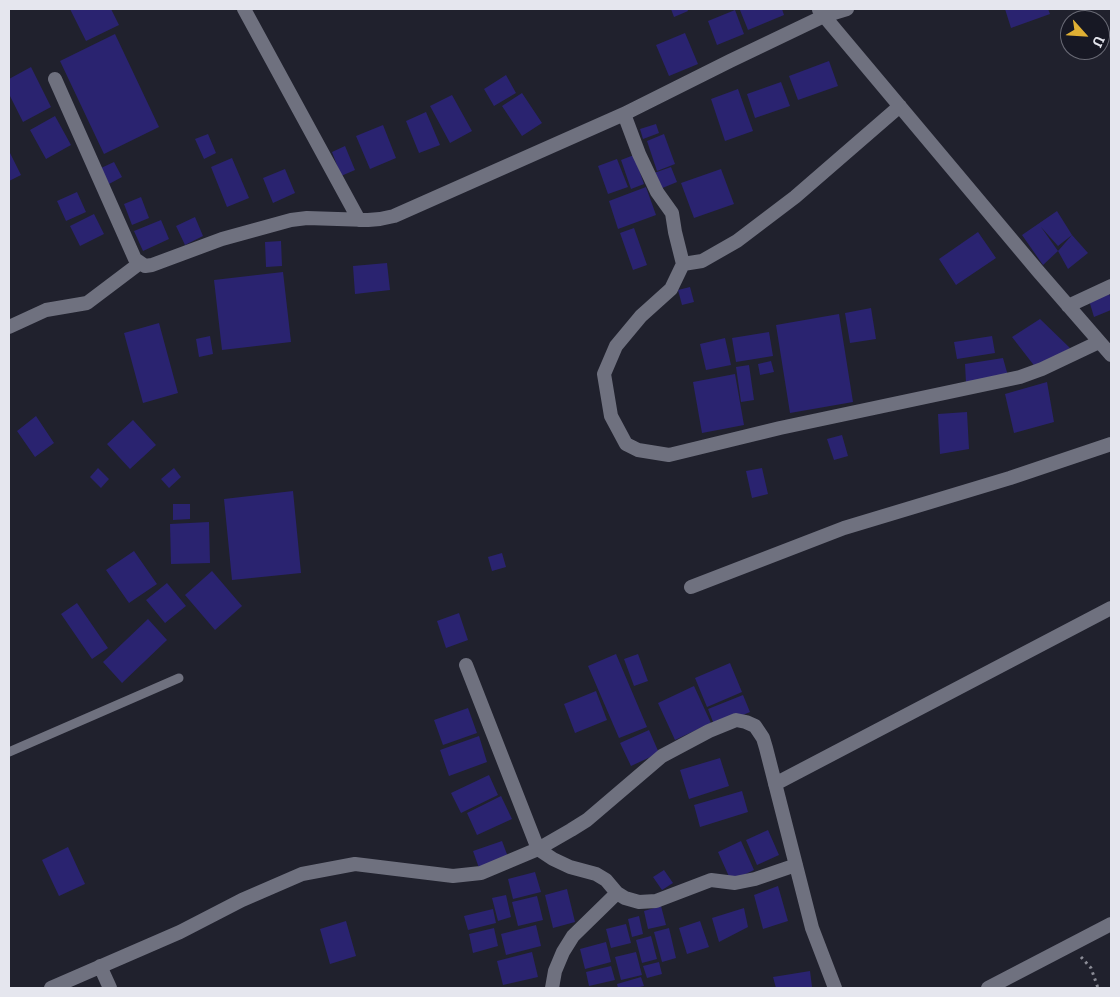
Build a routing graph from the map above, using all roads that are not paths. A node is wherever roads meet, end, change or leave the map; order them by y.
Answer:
1 (244, 9) edge
2 (847, 9) edge
3 (821, 12) edge
4 (55, 79) dead end
5 (900, 106) junction
6 (624, 114) junction
7 (359, 220) junction
8 (140, 263) junction
9 (683, 264) junction
10 (1111, 286) edge
11 (1068, 306) junction
12 (9, 327) edge
13 (1099, 342) junction
14 (1111, 355) edge
15 (1111, 444) edge
16 (691, 587) dead end
17 (1111, 608) edge
18 (466, 665) dead end
19 (179, 678) dead end
20 (9, 752) edge
21 (775, 784) junction
22 (538, 849) junction
23 (796, 865) junction
24 (617, 893) junction
25 (1111, 924) edge
26 (100, 966) junction
27 (51, 988) edge
28 (110, 988) edge
29 (552, 988) edge
30 (835, 988) edge
31 (988, 988) edge

1 - 7 street
2 - 3 street
3 - 5 street
3 - 6 street
4 - 8 street
5 - 9 street
5 - 11 street
6 - 7 street
6 - 9 street
7 - 8 street
8 - 12 street
9 - 13 street
10 - 11 street
11 - 13 street
13 - 14 street
15 - 16 street
17 - 21 street
18 - 22 street
19 - 20 lane
21 - 22 street
21 - 23 street
22 - 24 street
22 - 26 street
23 - 24 street
23 - 30 street
24 - 29 street
25 - 31 street
26 - 27 street
26 - 28 street

